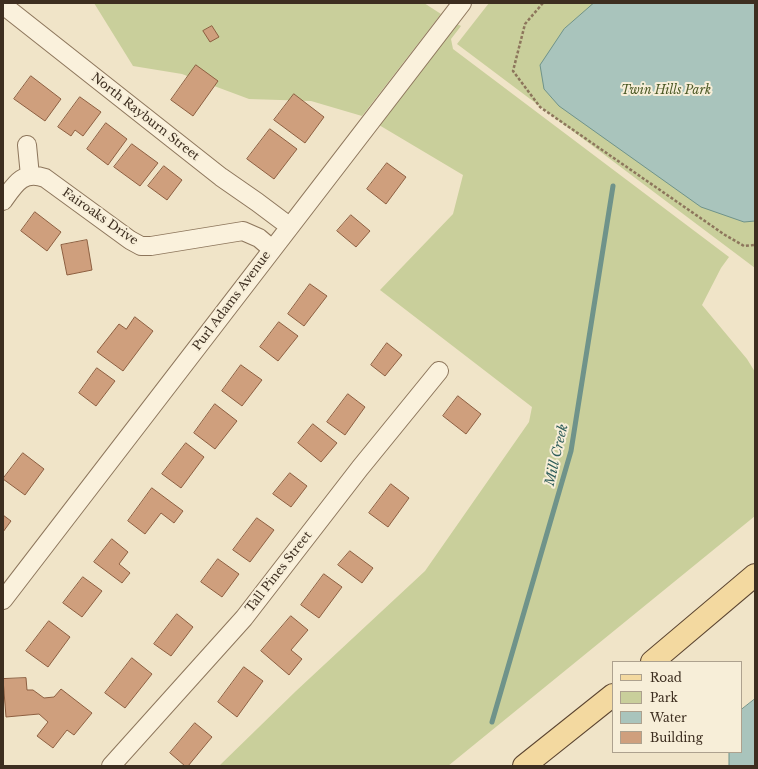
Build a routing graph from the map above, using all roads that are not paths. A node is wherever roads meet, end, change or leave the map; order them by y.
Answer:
1 (462, 3) edge
2 (3, 6) edge
3 (26, 145) dead end
4 (30, 176) junction
5 (3, 200) edge
6 (289, 226) junction
7 (269, 245) junction
8 (439, 371) dead end
9 (751, 584) edge
10 (3, 600) edge
11 (653, 661) edge
12 (612, 696) edge
13 (111, 766) edge
14 (524, 766) edge

1 - 6 street, Purl Adams Avenue
2 - 6 street, North Rayburn Street
3 - 4 street
4 - 5 street
4 - 7 street, Fairoaks Drive
6 - 7 street, Purl Adams Avenue
7 - 10 street, Purl Adams Avenue
8 - 13 street, Tall Pines Street
9 - 11 main road
12 - 14 main road

